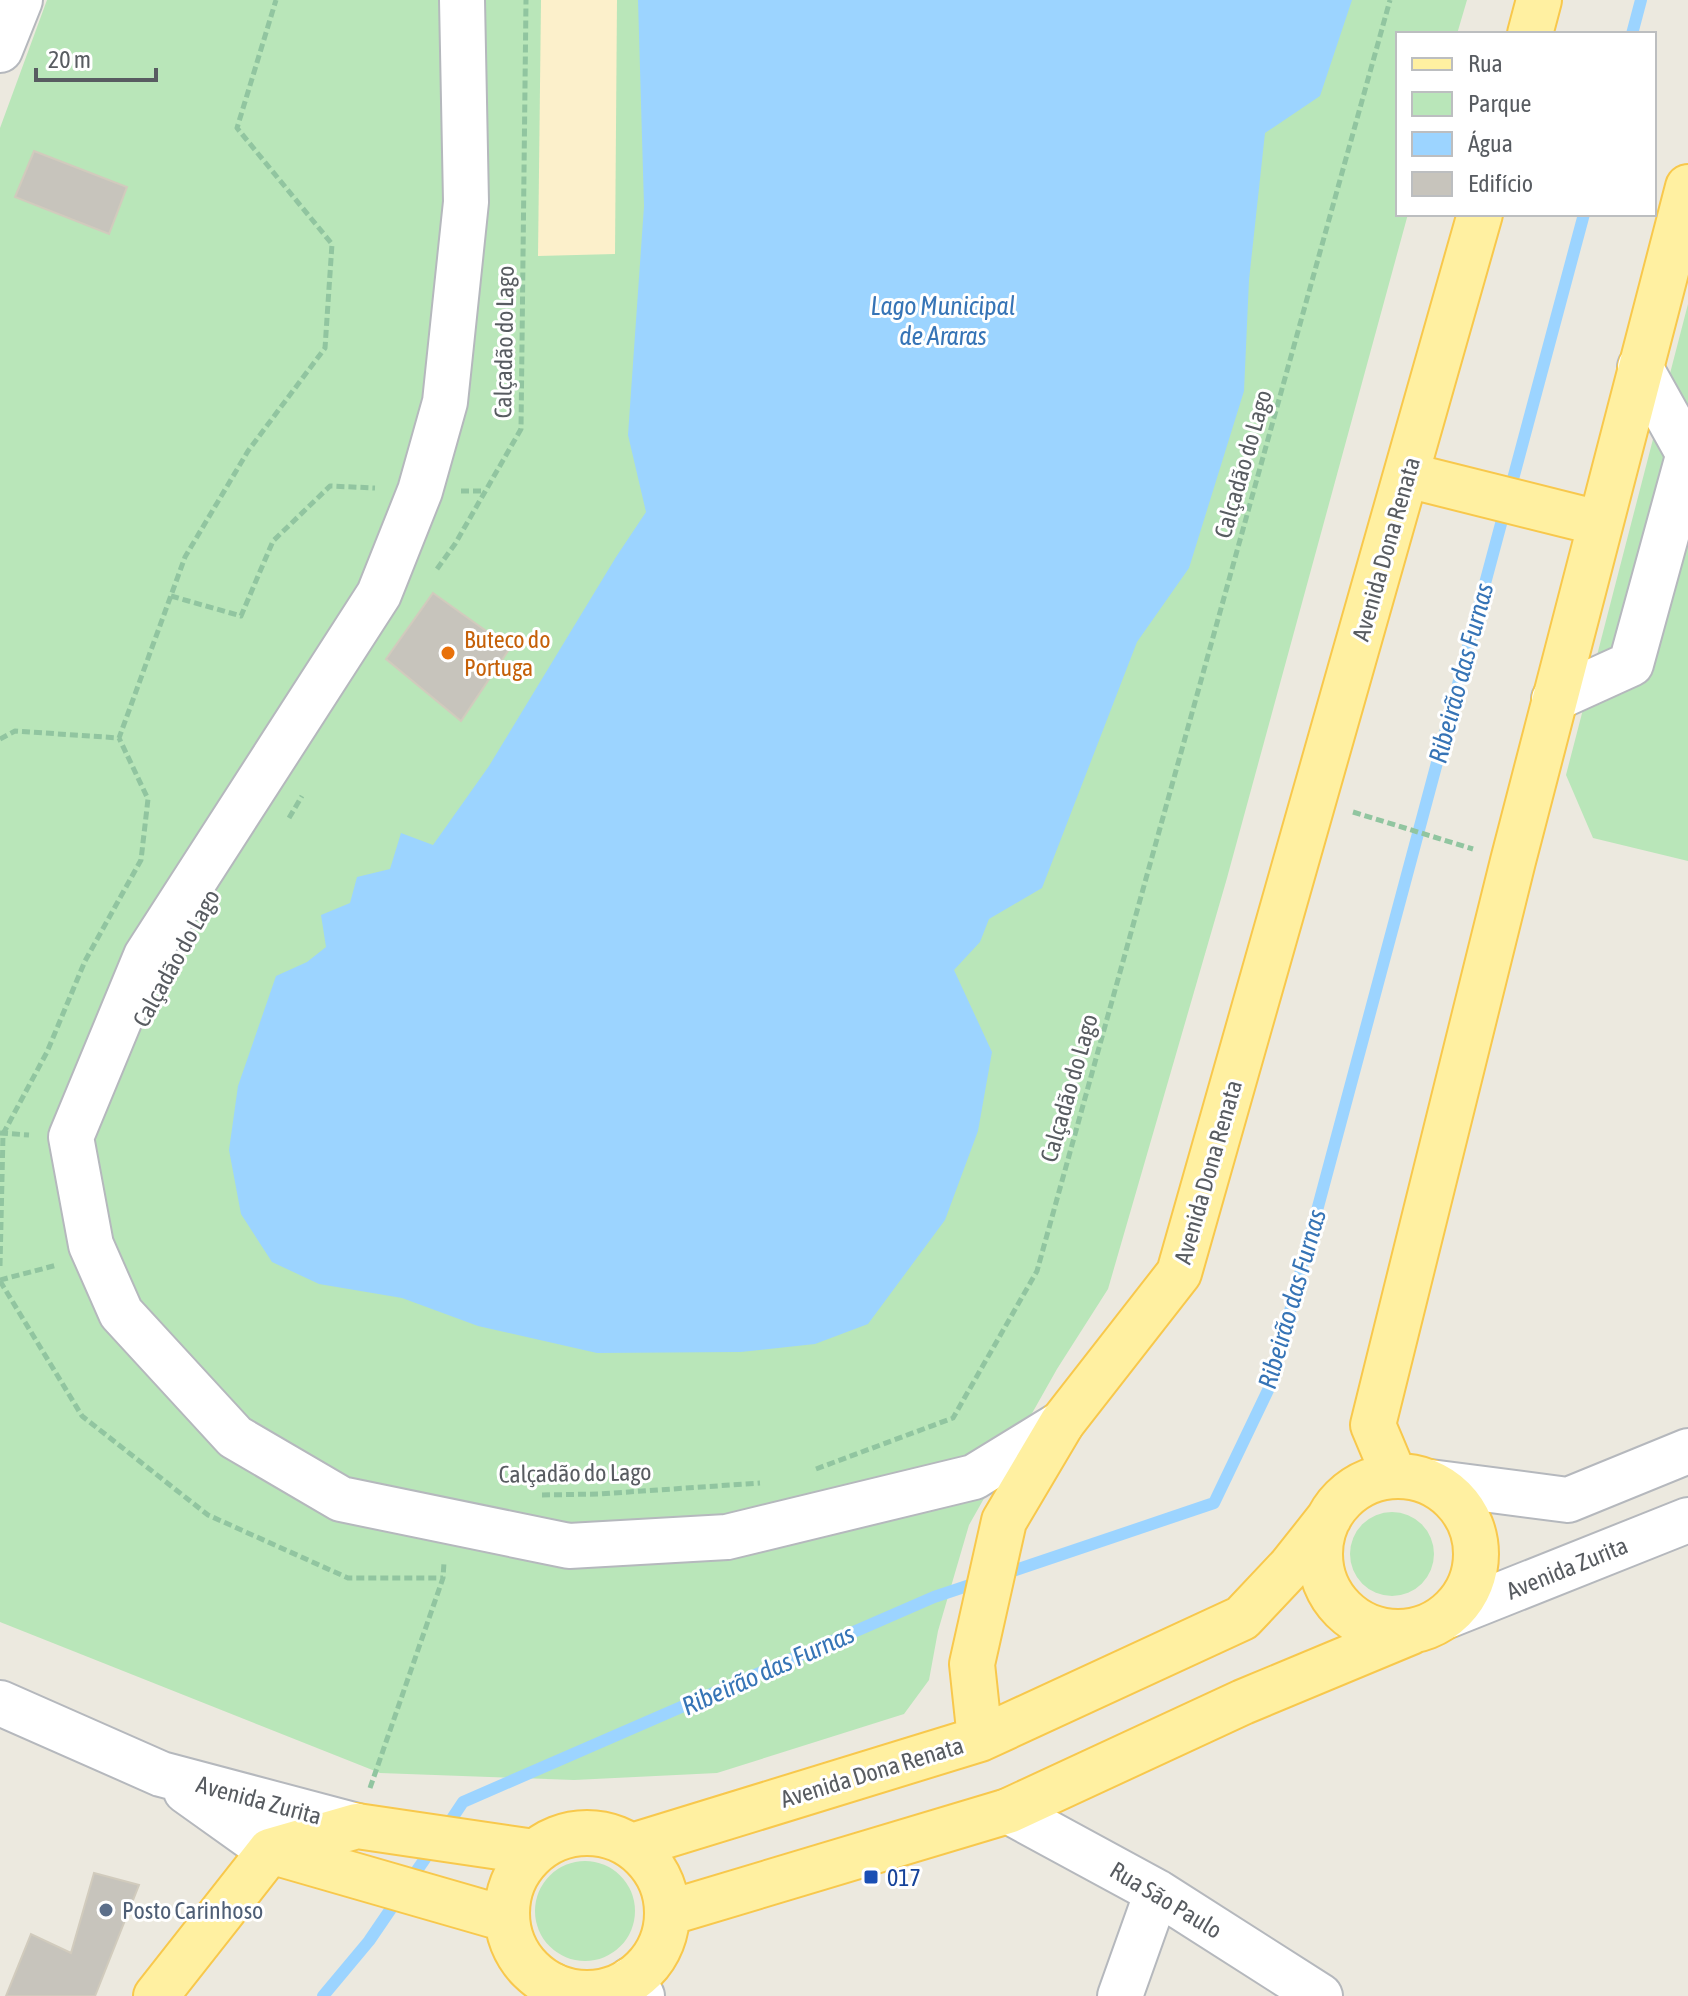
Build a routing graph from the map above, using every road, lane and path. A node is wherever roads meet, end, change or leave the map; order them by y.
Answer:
1 (20, 0) edge
2 (276, 0) edge
3 (462, 0) edge
4 (526, 0) edge
5 (1390, 0) edge
6 (1539, 0) edge
7 (1531, 32) edge
8 (0, 50) edge
9 (1685, 212) edge
10 (1479, 216) edge
11 (1640, 367) junction
12 (1688, 455) edge
13 (1407, 475) junction
14 (420, 491) junction
15 (485, 491) junction
16 (1599, 523) junction
17 (436, 570) dead end
18 (171, 596) junction
19 (1554, 699) junction
20 (119, 738) junction
21 (0, 739) edge
22 (303, 793) dead end
23 (289, 819) dead end
24 (1376, 819) dead end
25 (1471, 848) dead end
26 (0, 1266) edge
27 (0, 1281) edge
28 (1062, 1423) junction
29 (1688, 1451) edge
30 (811, 1471) dead end
31 (1412, 1479) junction
32 (768, 1482) dead end
33 (538, 1495) dead end
34 (1329, 1518) junction
35 (1688, 1520) edge
36 (449, 1521) junction
37 (443, 1578) junction
38 (1429, 1624) junction
39 (0, 1703) edge
40 (980, 1739) junction
41 (161, 1774) junction
42 (1008, 1811) junction
43 (357, 1826) junction
44 (632, 1846) junction
45 (270, 1851) junction
46 (534, 1852) junction
47 (1157, 1892) junction
48 (668, 1913) junction
49 (506, 1919) junction
50 (539, 1988) edge
51 (636, 1988) edge
52 (156, 1996) edge
53 (1120, 1996) edge
54 (1320, 1996) edge

1 - 8 street
2 - 18 path
3 - 14 street
4 - 15 path, Calçadão do Lago
5 - 30 path, Calçadão do Lago
6 - 7 main road
9 - 11 main road
10 - 13 main road, Avenida Dona Renata
11 - 12 street
11 - 16 main road
12 - 19 street
13 - 16 main road
13 - 28 main road, Avenida Dona Renata
14 - 15 path
14 - 18 path
14 - 36 street
15 - 17 path, Calçadão do Lago
16 - 19 main road
18 - 20 path
19 - 31 main road
20 - 21 path
20 - 26 path
22 - 23 path
24 - 25 path
27 - 37 path
28 - 36 street
28 - 40 main road, Avenida Dona Renata
29 - 31 street
31 - 34 main road
31 - 38 main road
32 - 33 path, Calçadão do Lago
34 - 38 main road
34 - 40 main road
35 - 38 street, Avenida Zurita
36 - 37 path
37 - 43 path
38 - 42 main road
39 - 41 street, Avenida Zurita
40 - 44 main road, Avenida Dona Renata
41 - 43 street, Avenida Zurita
41 - 45 street, Avenida Zurita
42 - 47 street, Rua São Paulo
42 - 48 main road
43 - 45 main road
43 - 46 main road
44 - 46 main road
44 - 48 main road
45 - 49 main road
45 - 52 main road
46 - 49 main road
47 - 53 street
47 - 54 street, Rua São Paulo
48 - 51 main road
49 - 50 main road
50 - 51 main road

